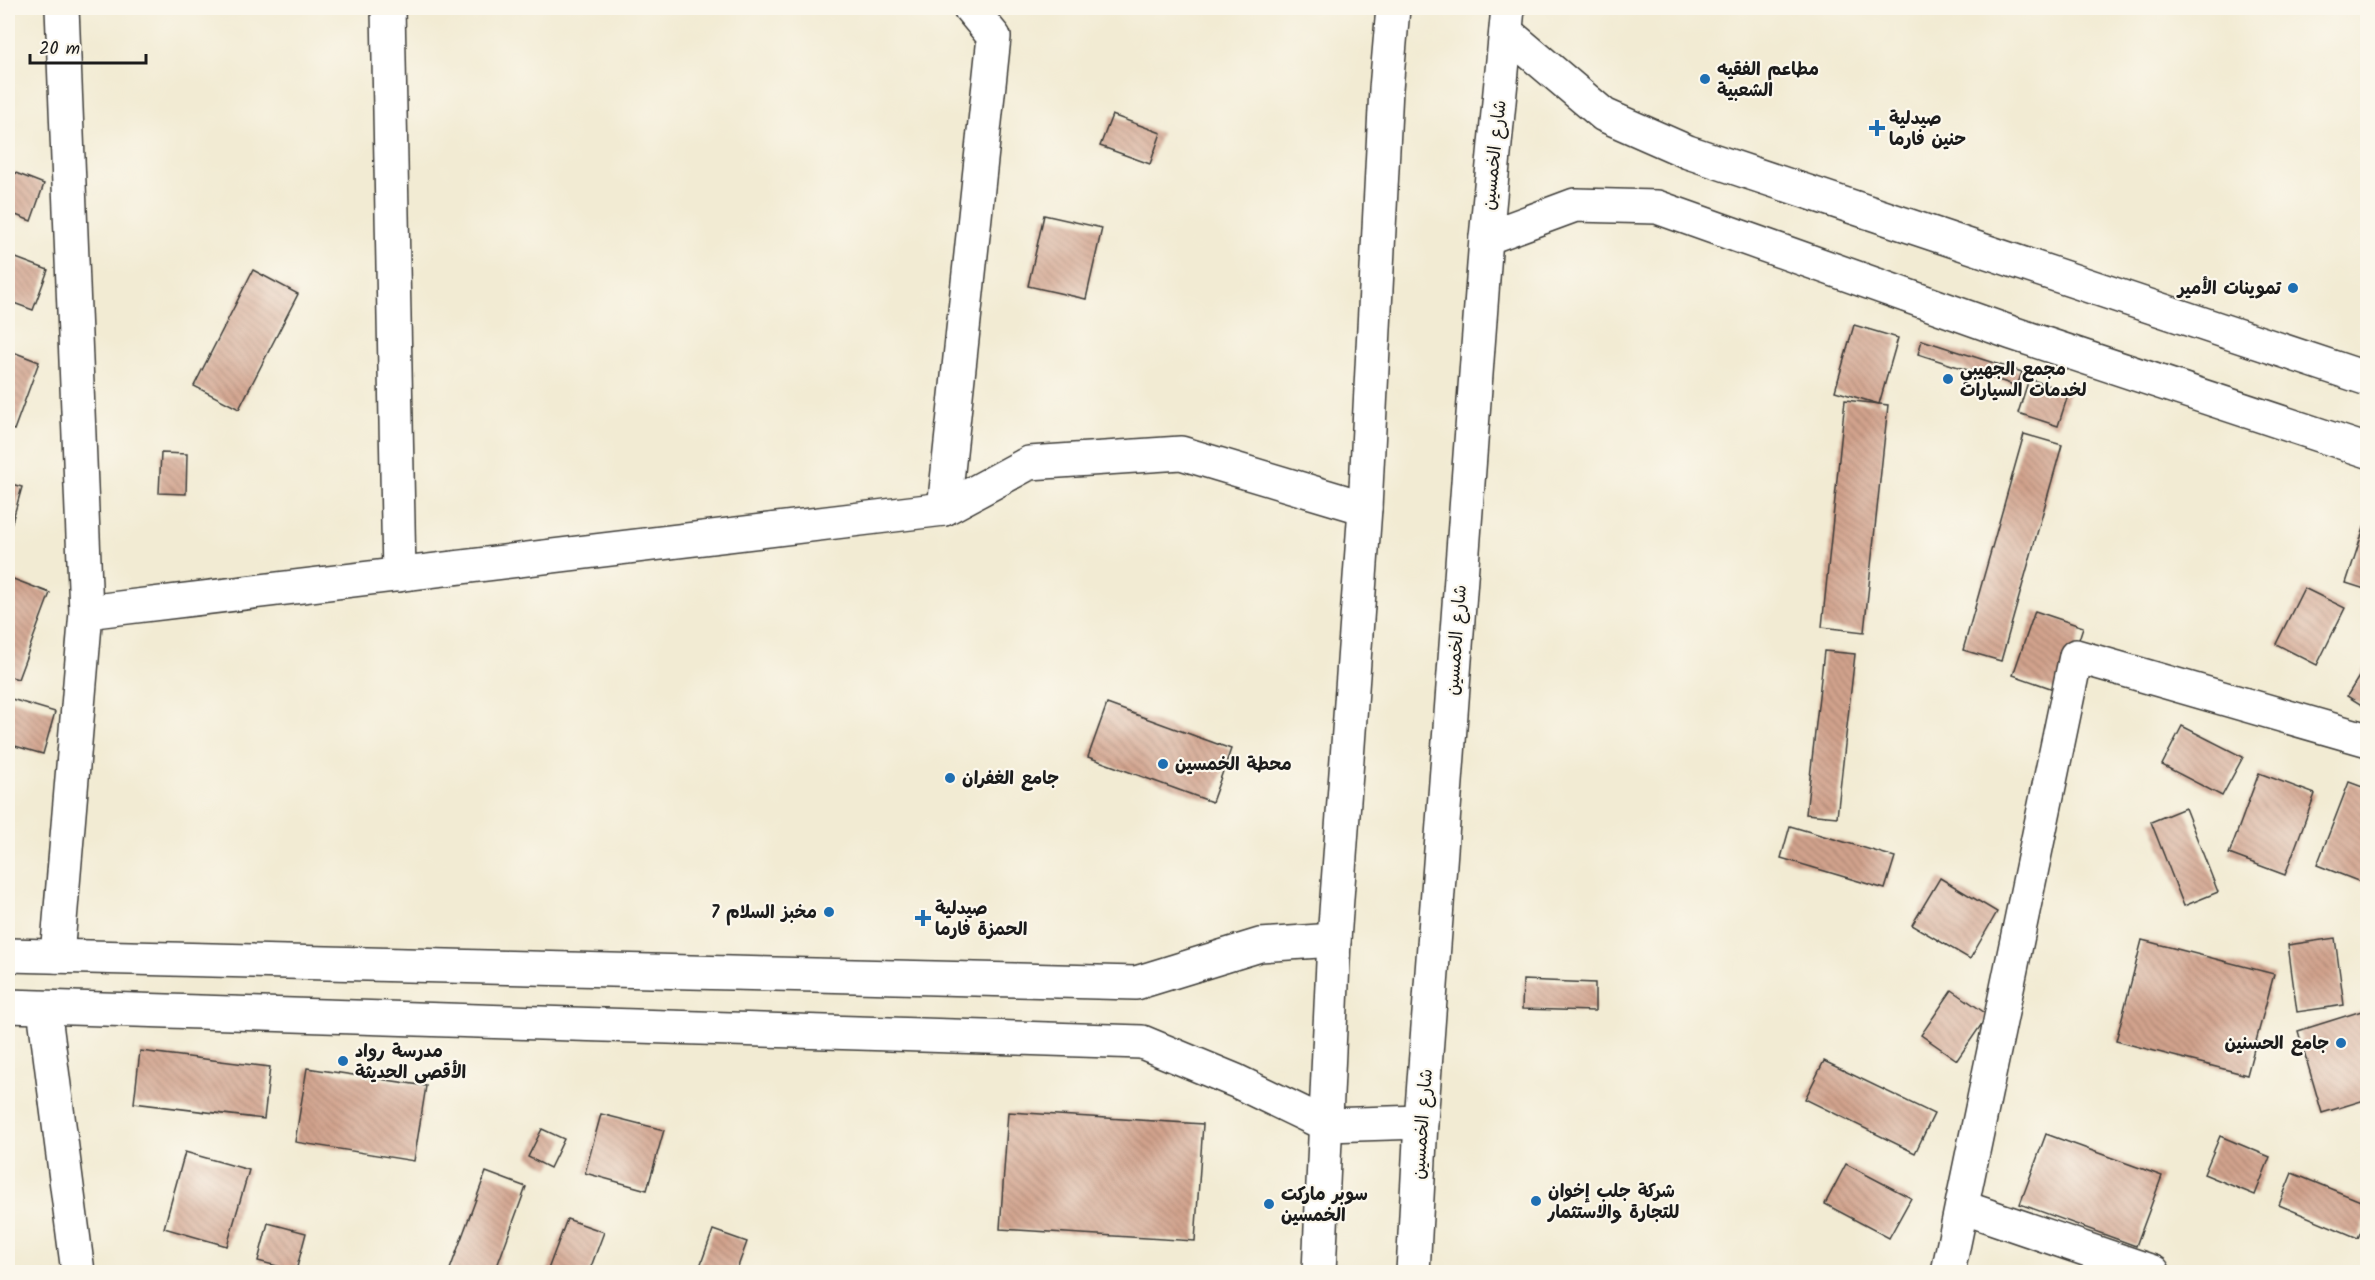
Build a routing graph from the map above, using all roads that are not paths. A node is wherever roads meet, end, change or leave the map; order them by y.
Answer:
1 (63, 8) edge
2 (388, 8) edge
3 (970, 8) edge
4 (1393, 8) edge
5 (1507, 20) edge
6 (1486, 238) junction
7 (2367, 379) edge
8 (2367, 450) edge
9 (1365, 508) junction
10 (944, 509) junction
11 (399, 575) junction
12 (86, 612) junction
13 (2367, 740) edge
14 (1335, 940) junction
15 (8, 955) edge
16 (57, 956) junction
17 (8, 1006) edge
18 (44, 1008) junction
19 (1421, 1122) junction
20 (1327, 1125) junction
21 (1962, 1207) junction
22 (78, 1272) edge
23 (1319, 1272) edge
24 (1413, 1272) edge
25 (1948, 1272) edge
26 (2153, 1272) edge

1 - 12 street
2 - 11 street
3 - 10 street
4 - 9 street
5 - 6 street, شارع الخمسين
5 - 7 street
6 - 8 street
6 - 19 street, شارع الخمسين
9 - 10 street
9 - 14 street
10 - 11 street
11 - 12 street
12 - 16 street
13 - 21 street
14 - 16 street
14 - 20 street
15 - 16 street
17 - 18 street
18 - 20 street
18 - 22 street
19 - 20 street
19 - 24 street, شارع الخمسين
20 - 23 street
21 - 25 street
21 - 26 street

